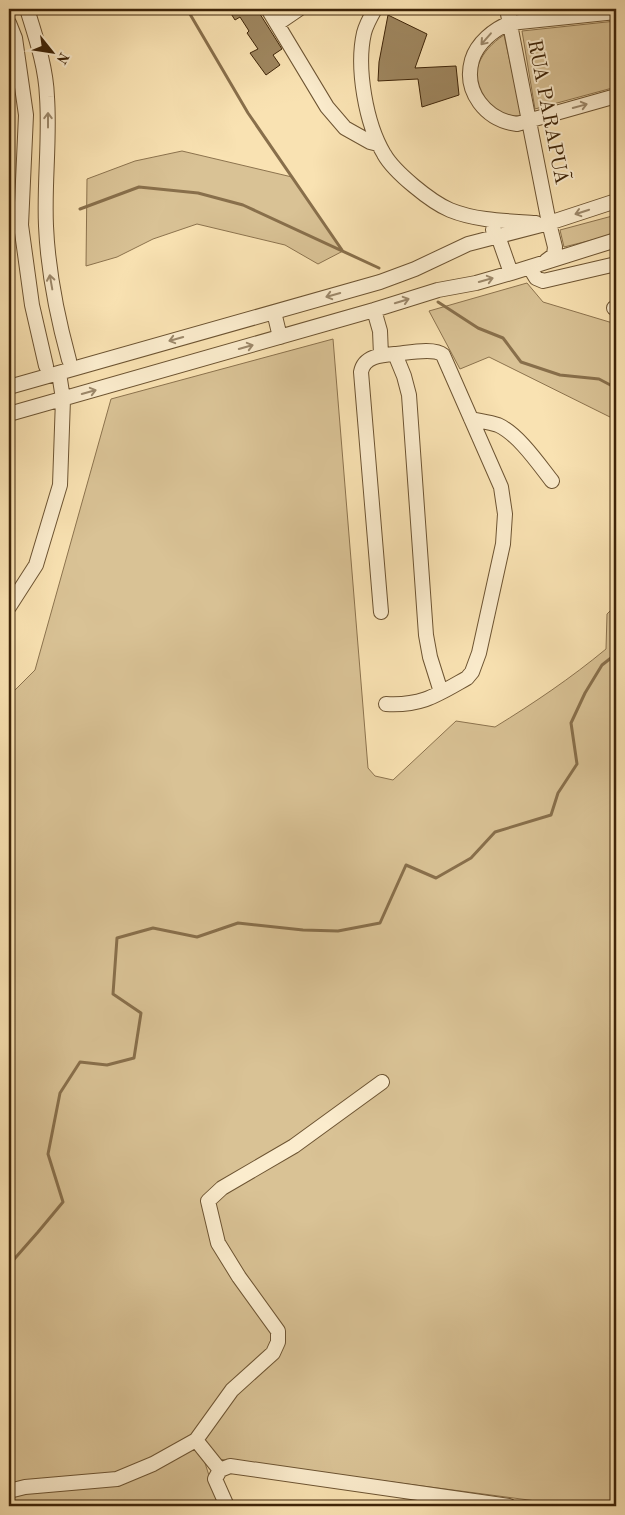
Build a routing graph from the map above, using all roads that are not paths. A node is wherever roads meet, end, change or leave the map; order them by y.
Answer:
1 (27, 9) edge
2 (268, 9) edge
3 (298, 9) edge
4 (375, 9) edge
5 (507, 9) edge
6 (616, 12) edge
7 (9, 23) edge
8 (510, 23) junction
9 (277, 24) junction
10 (14, 63) edge
11 (616, 96) edge
12 (528, 120) junction
13 (378, 144) junction
14 (616, 201) edge
15 (473, 218) junction
16 (545, 224) junction
17 (498, 236) junction
18 (616, 240) edge
19 (546, 262) junction
20 (616, 264) edge
21 (530, 268) junction
22 (511, 273) junction
23 (374, 310) junction
24 (274, 312) junction
25 (61, 330) junction
26 (280, 337) junction
27 (40, 338) junction
28 (388, 355) junction
29 (69, 360) dead end
30 (46, 366) dead end
31 (59, 373) junction
32 (9, 387) edge
33 (63, 399) junction
34 (9, 414) edge
35 (471, 419) junction
36 (552, 481) dead end
37 (9, 607) edge
38 (381, 612) dead end
39 (441, 692) junction
40 (386, 704) dead end
41 (382, 1082) dead end
42 (196, 1440) junction
43 (218, 1475) junction
44 (9, 1491) edge
45 (227, 1506) edge
46 (509, 1506) edge

25 -> 1 street
2 - 9 street
3 - 9 street
4 - 13 street
5 - 8 street, RUA PARAPUÃ
6 - 8 street
7 - 10 street
8 - 12 street, RUA PARAPUÃ
8 -> 12 street
9 - 13 street
10 - 27 street
12 -> 11 street
12 - 16 street, RUA PARAPUÃ
13 - 15 street
14 -> 16 street
15 - 16 street
15 - 17 street
16 - 17 street
16 - 19 street, RUA PARAPUÃ
17 - 22 street
17 -> 24 street
18 - 19 street
19 - 21 street
20 - 21 street
21 - 22 street
23 -> 22 street
23 - 26 street
23 - 28 street
24 - 26 street
24 -> 31 street
25 - 27 street
25 - 29 street
33 -> 26 street
27 - 30 street
28 - 35 street
28 - 38 street
28 - 39 street
31 - 32 street
31 - 33 street
33 - 34 street
33 - 37 street
35 - 36 street
35 - 39 street
39 - 40 street
41 - 42 street
42 - 43 street
42 - 44 street
43 - 45 street
43 - 46 street

